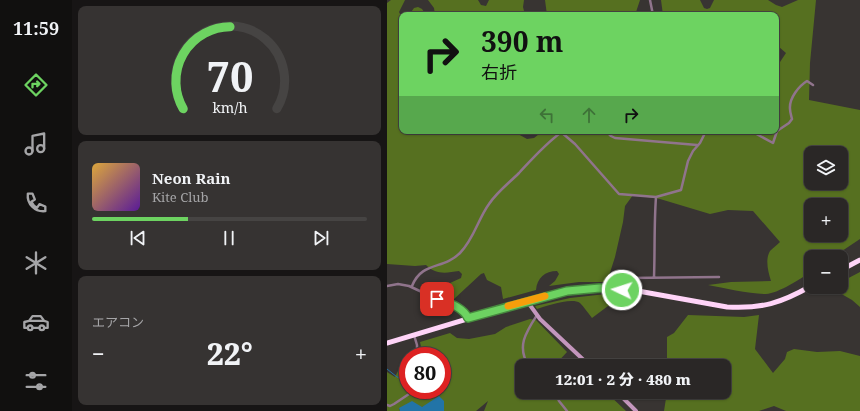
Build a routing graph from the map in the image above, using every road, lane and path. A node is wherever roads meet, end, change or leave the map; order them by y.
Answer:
1 (650, 0) edge
2 (652, 12) edge
3 (813, 85) dead end
4 (779, 130) edge
5 (559, 134) edge
6 (564, 134) edge
7 (609, 134) edge
8 (704, 134) edge
9 (756, 134) edge
10 (776, 134) edge
11 (697, 146) junction
12 (656, 196) junction
13 (860, 260) edge
14 (848, 266) edge
15 (654, 277) junction
16 (719, 277) dead end
17 (387, 286) edge
18 (412, 286) junction
19 (622, 290) junction
20 (804, 290) edge
21 (527, 301) junction
22 (537, 315) junction
23 (468, 318) junction
24 (414, 334) junction
25 (387, 343) edge
26 (417, 347) edge
27 (525, 359) edge
28 (582, 359) edge
29 (402, 399) edge
30 (558, 399) edge
31 (624, 399) edge
32 (387, 405) edge
33 (567, 411) edge
34 (636, 411) edge

1 - 2 street
3 - 4 street
5 - 18 street
6 - 12 street
7 - 11 street
8 - 11 street
9 - 10 street
11 - 12 street
12 - 15 street
13 - 14 highway
15 - 16 street
15 - 19 street
17 - 18 street
18 - 23 street
19 - 20 highway
19 - 21 highway
21 - 22 street
21 - 23 highway
22 - 27 street
22 - 28 street
23 - 24 highway
24 - 25 highway
24 - 26 street
29 - 32 street
30 - 33 street
31 - 34 street

